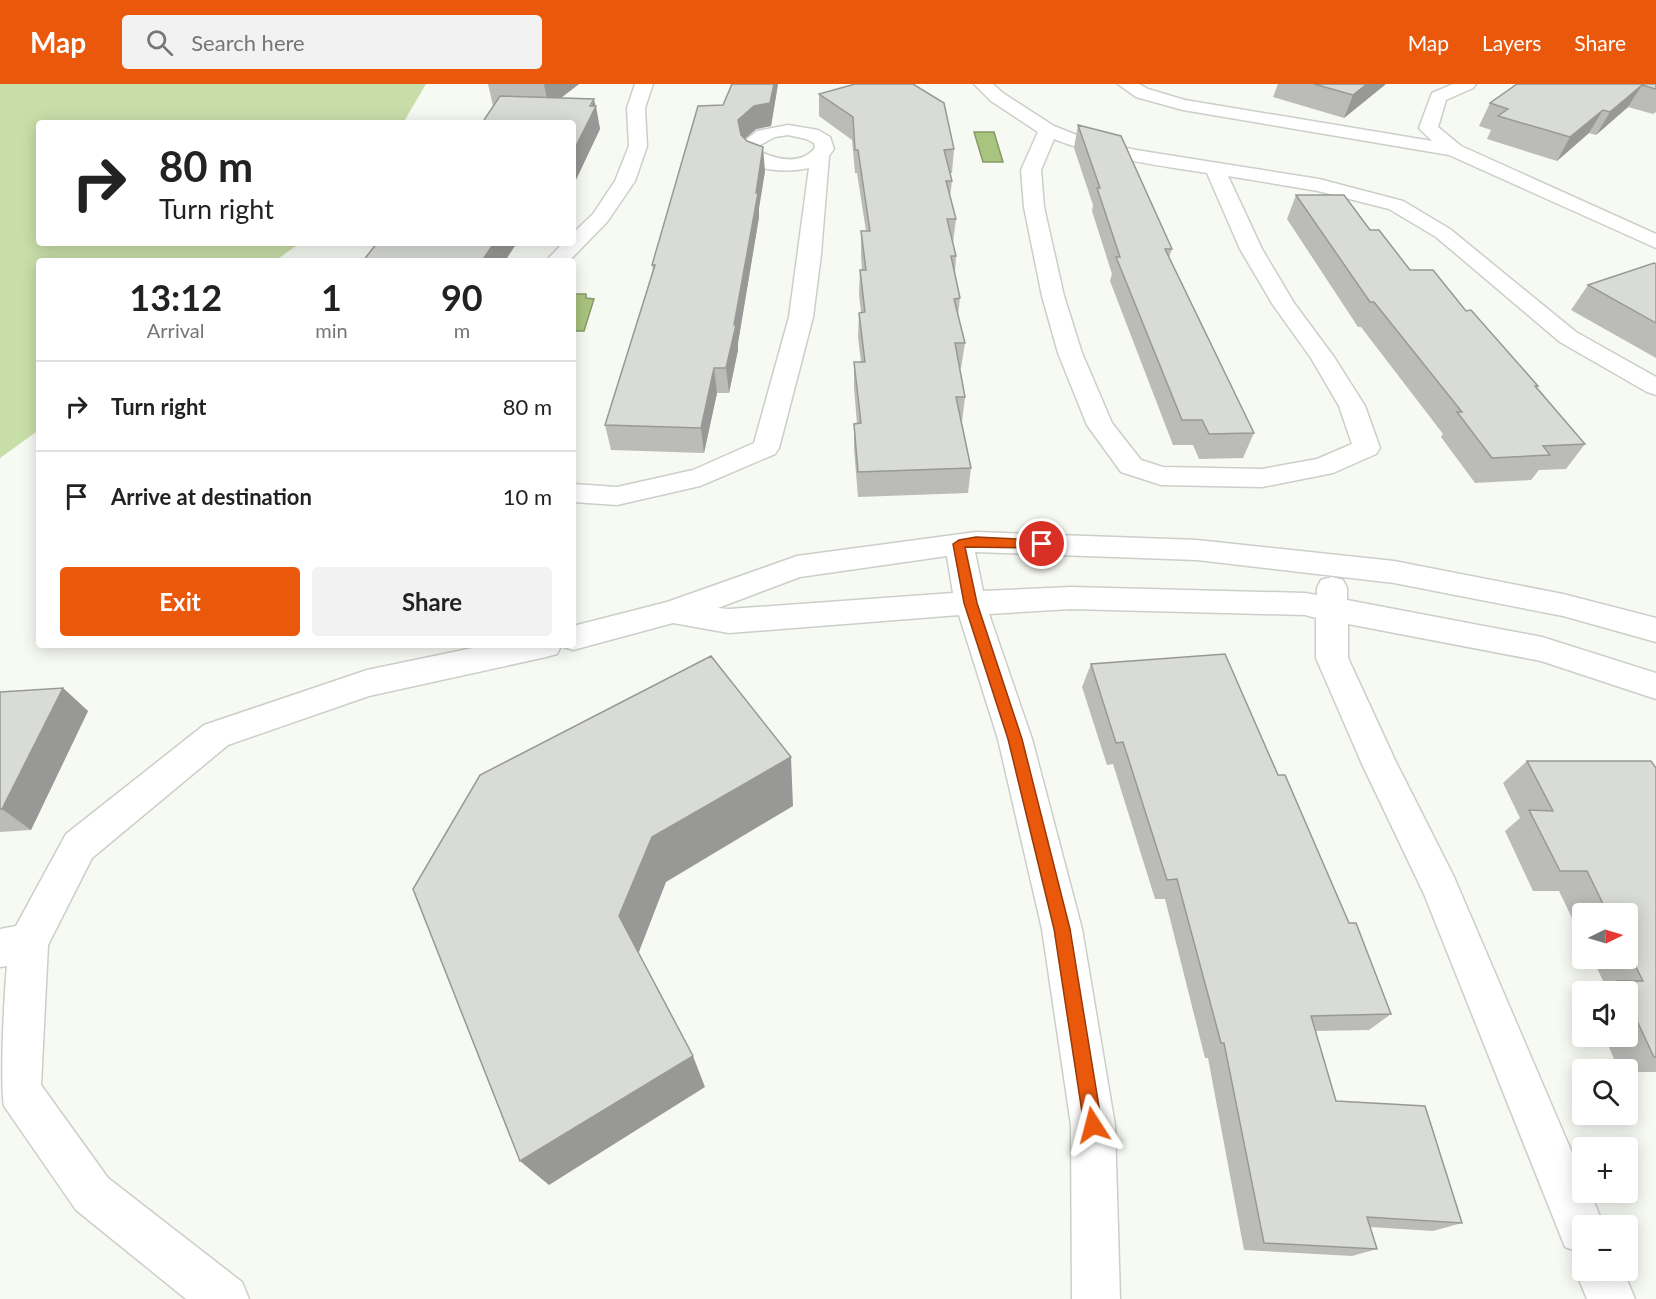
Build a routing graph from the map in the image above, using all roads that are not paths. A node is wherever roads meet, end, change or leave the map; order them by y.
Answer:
1 (644, 84) edge
2 (983, 84) edge
3 (1127, 84) edge
4 (1467, 84) edge
5 (1048, 130) junction
6 (1454, 150) junction
7 (820, 157) junction
8 (781, 165) junction
9 (1215, 170) junction
10 (816, 190) junction
11 (1656, 242) edge
12 (576, 243) edge
13 (573, 246) edge
14 (561, 258) edge
15 (1656, 387) edge
16 (576, 493) edge
17 (959, 544) junction
18 (1331, 565) junction
19 (970, 603) junction
20 (1333, 609) junction
21 (672, 612) junction
22 (1656, 630) edge
23 (576, 637) edge
24 (532, 648) edge
25 (1656, 686) edge
26 (14, 946) edge
27 (1576, 1215) edge
28 (1604, 1281) edge
29 (225, 1299) edge
30 (1096, 1299) edge
31 (1611, 1299) edge

1 - 12 street
2 - 5 street
3 - 6 street
4 - 6 street
5 - 9 street
5 - 9 street
6 - 11 street
7 - 8 street
7 - 8 street
7 - 10 street
8 - 10 street
9 - 15 street
10 - 16 street
13 - 14 street
17 - 18 street
17 - 19 street
17 - 21 street
18 - 20 street
18 - 22 street
19 - 20 street
19 - 21 street
19 - 30 street
20 - 25 street
20 - 27 street
21 - 23 street
24 - 26 street
26 - 29 street
28 - 31 street

